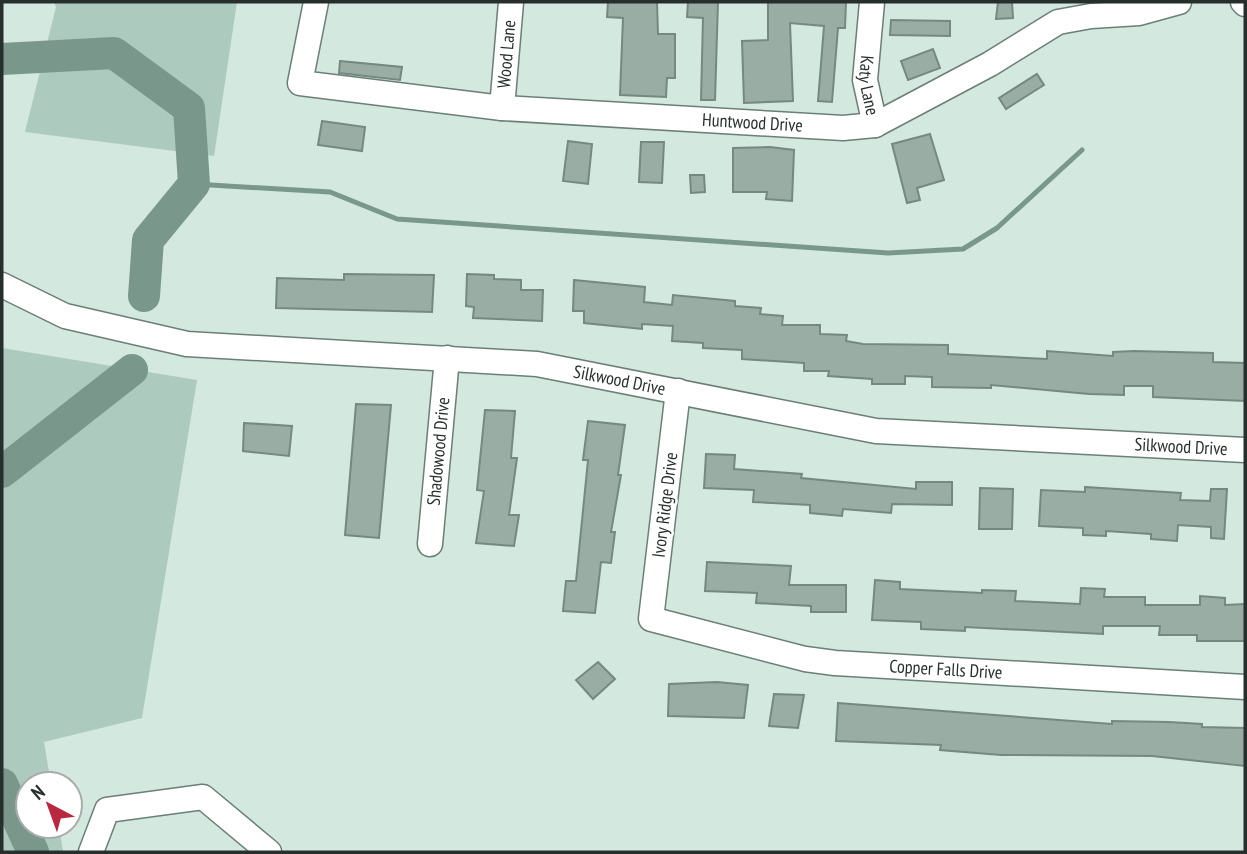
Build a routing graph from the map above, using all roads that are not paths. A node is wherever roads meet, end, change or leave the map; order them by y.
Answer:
1 (316, 2) edge
2 (510, 2) edge
3 (872, 2) edge
4 (1179, 2) edge
5 (1055, 12) edge
6 (502, 107) junction
7 (875, 125) junction
8 (2, 285) edge
9 (447, 358) junction
10 (678, 391) junction
11 (1245, 450) edge
12 (430, 544) dead end
13 (651, 619) joint
14 (1245, 687) edge
15 (91, 852) edge
16 (269, 852) edge

1 - 6 street, Huntwood Drive
2 - 6 street, Wood Lane
3 - 7 street, Katy Lane
4 - 5 street, Huntwood Drive
5 - 7 street, Huntwood Drive
6 - 7 street, Huntwood Drive
8 - 9 street, Silkwood Drive
9 - 10 street, Silkwood Drive
9 - 12 street, Shadowood Drive
10 - 11 street, Silkwood Drive
10 - 13 street, Ivory Ridge Drive
13 - 14 street, Copper Falls Drive
15 - 16 street

